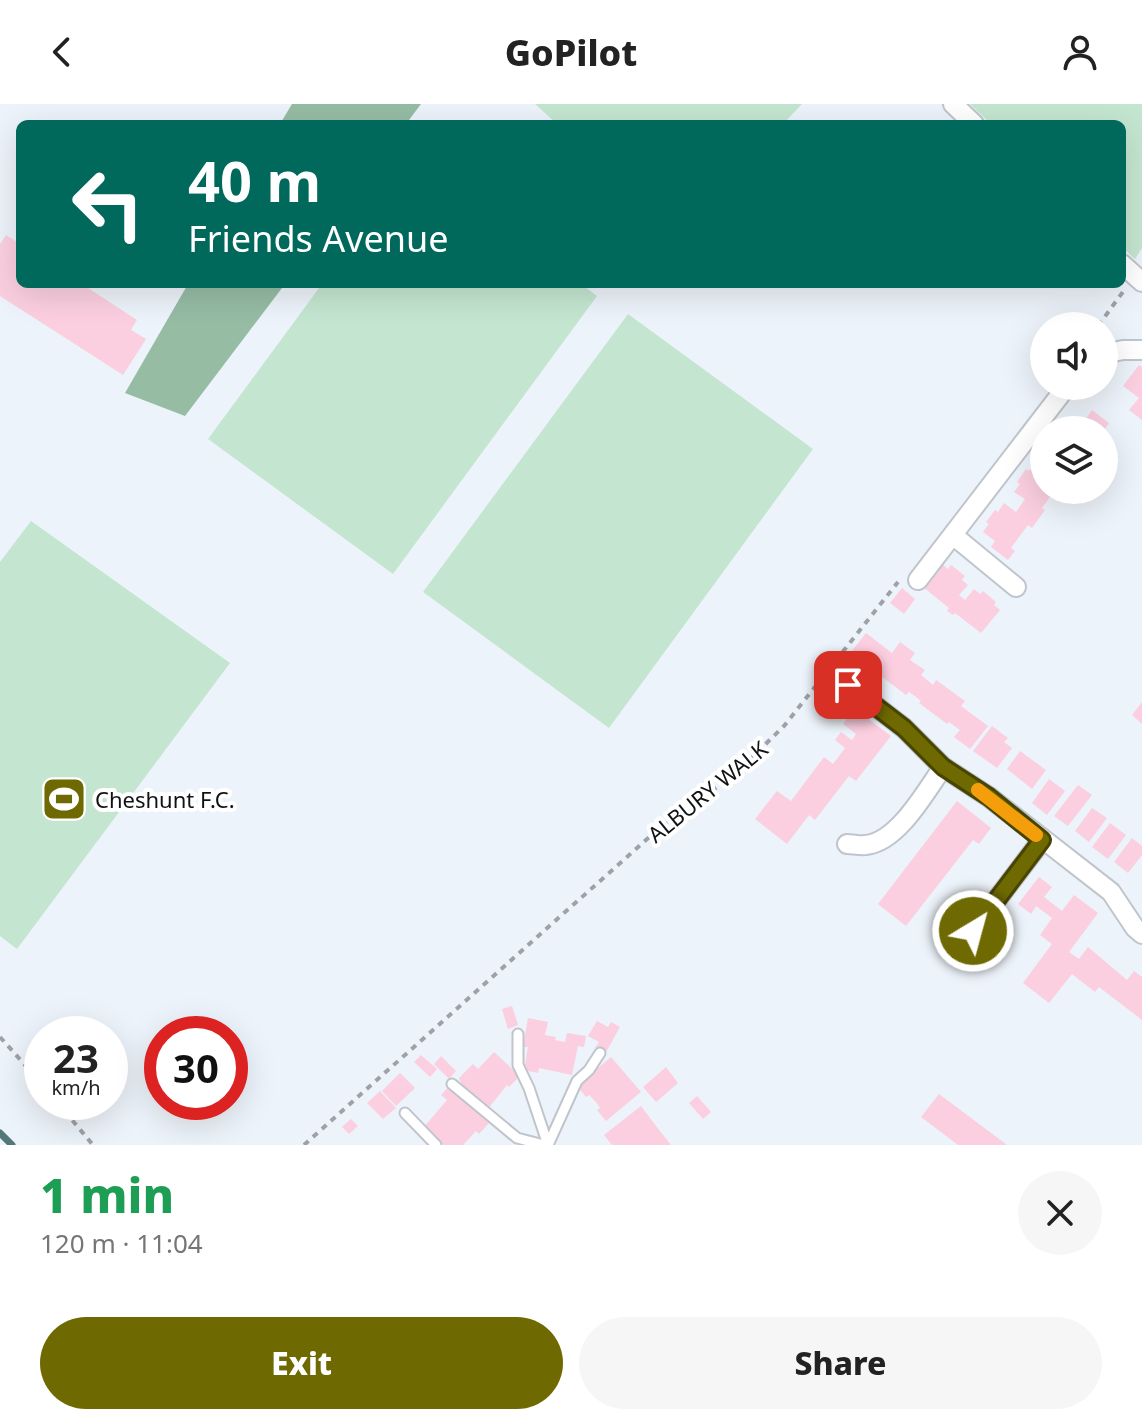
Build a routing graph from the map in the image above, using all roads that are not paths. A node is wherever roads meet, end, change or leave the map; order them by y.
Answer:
1 (953, 104) edge
2 (970, 120) edge
3 (1142, 350) edge
4 (1118, 351) edge
5 (1056, 400) edge
6 (954, 536) junction
7 (908, 581) road end
8 (1016, 587) dead end
9 (848, 685) dead end
10 (943, 767) junction
11 (1042, 840) junction
12 (847, 844) dead end
13 (973, 931) dead end
14 (1142, 934) edge
15 (518, 1034) dead end
16 (600, 1053) dead end
17 (452, 1084) dead end
18 (405, 1113) dead end
19 (436, 1145) edge
20 (547, 1145) edge

1 - 2 street
3 - 4 street
5 - 6 street
6 - 7 street
6 - 8 street
9 - 10 street
10 - 11 street
10 - 12 street
11 - 13 street
11 - 14 street
15 - 20 lane
16 - 20 lane
17 - 20 lane
18 - 19 lane

